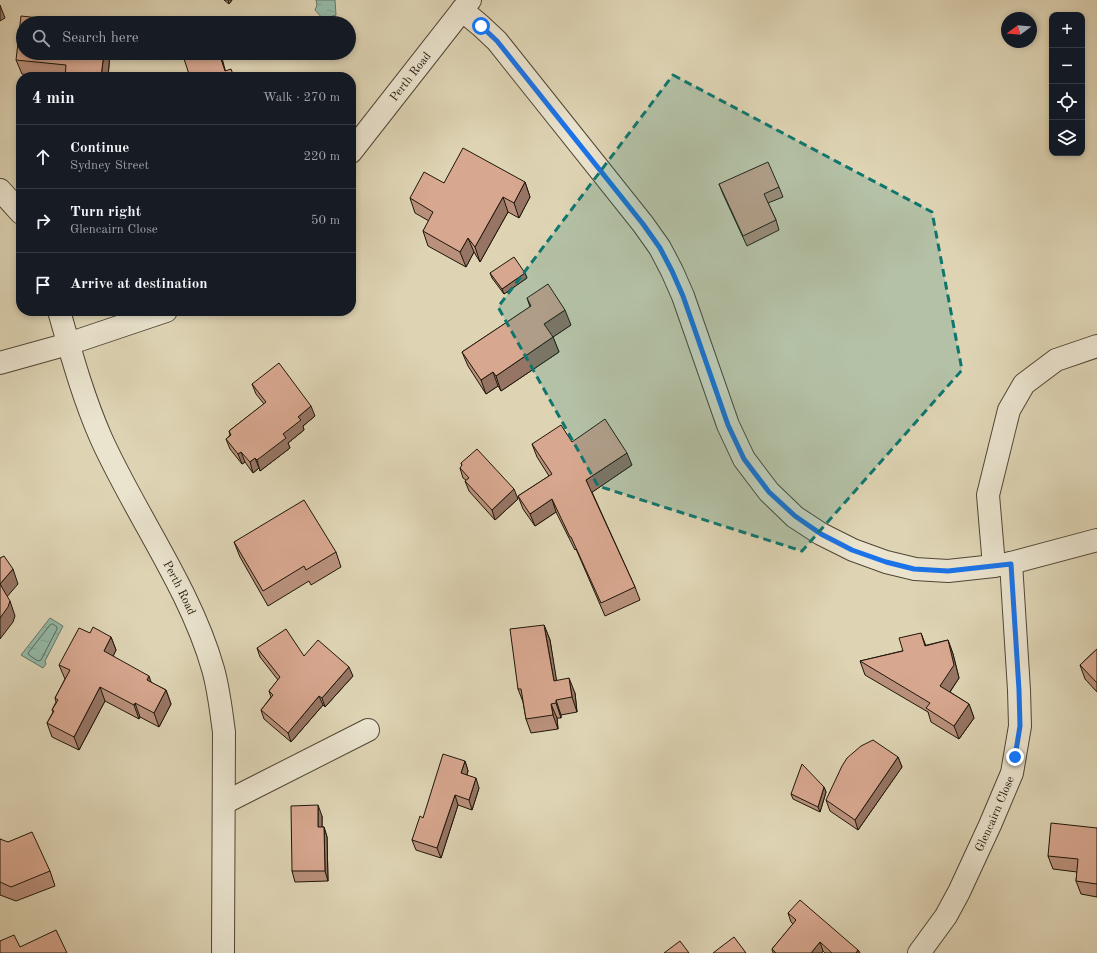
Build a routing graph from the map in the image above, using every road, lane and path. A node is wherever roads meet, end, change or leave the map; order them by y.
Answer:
1 (466, 5) edge
2 (356, 146) edge
3 (0, 190) edge
4 (16, 208) edge
5 (60, 316) edge
6 (151, 316) edge
7 (68, 344) junction
8 (1097, 346) edge
9 (0, 363) edge
10 (1097, 540) edge
11 (1002, 565) junction
12 (368, 730) dead end
13 (224, 803) junction
14 (223, 953) edge
15 (919, 953) edge

1 - 2 street, Perth Road
1 - 11 street
3 - 4 street
5 - 7 street, Perth Road
6 - 7 street
7 - 9 street
7 - 13 street, Perth Road
8 - 11 street, Glencairn Close
10 - 11 street
11 - 15 street, Glencairn Close
12 - 13 street
13 - 14 street, Perth Road

